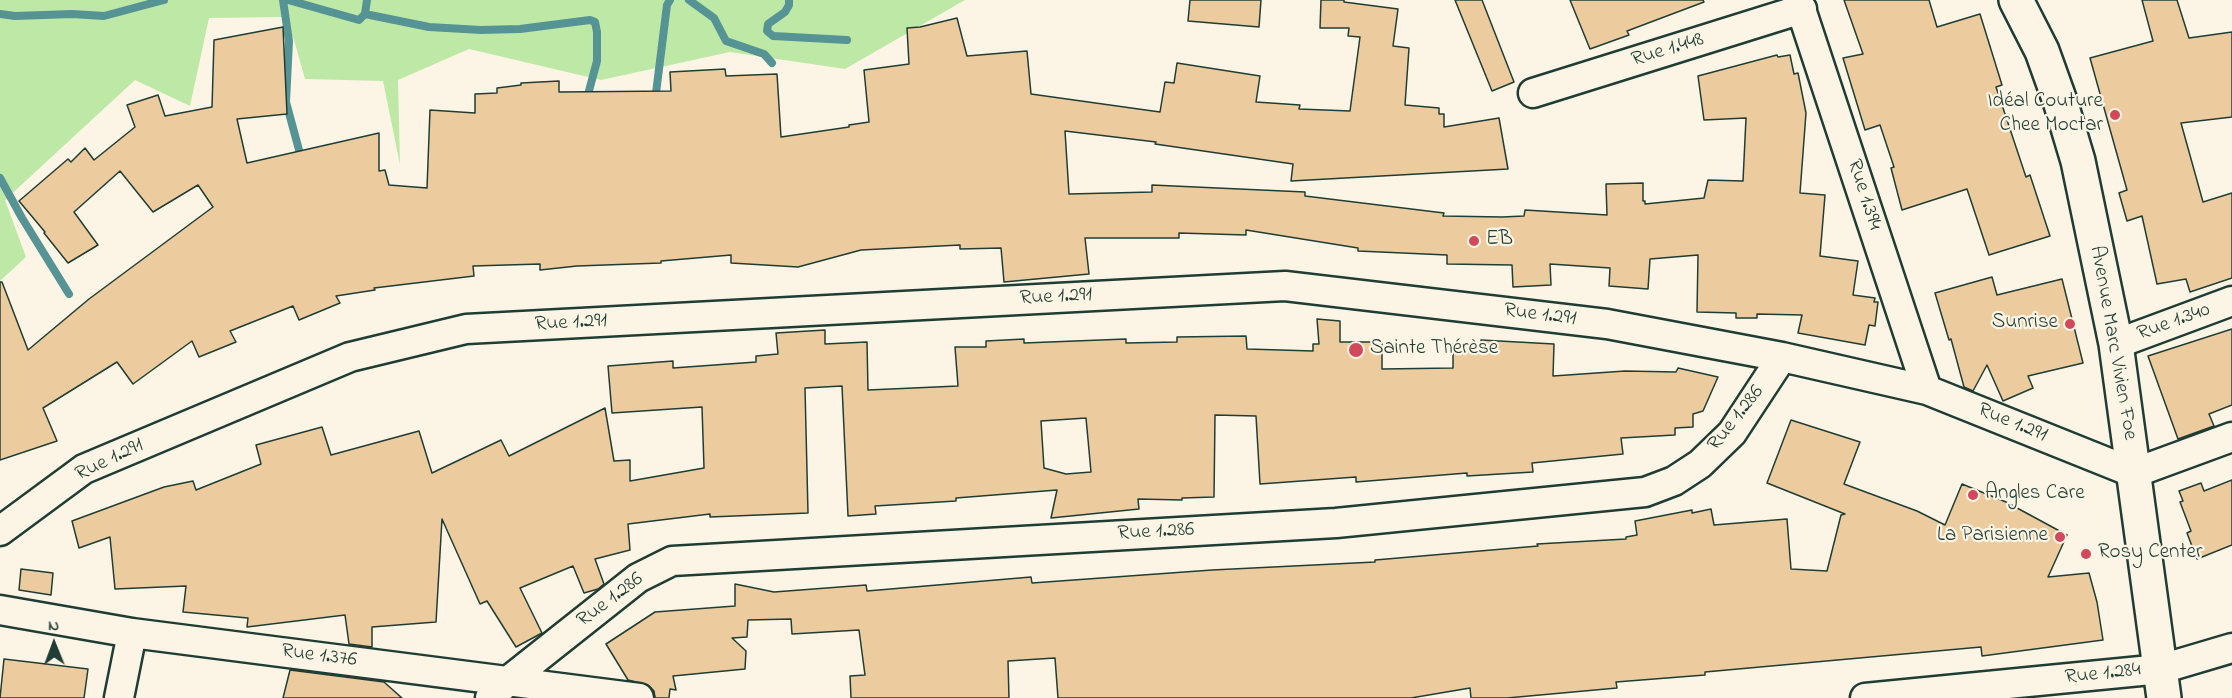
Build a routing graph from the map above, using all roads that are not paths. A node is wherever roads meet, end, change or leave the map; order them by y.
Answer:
1 (2016, 0) edge
2 (1800, 5) edge
3 (1533, 93) dead end
4 (2232, 301) edge
5 (2116, 344) junction
6 (1782, 357) junction
7 (1927, 390) junction
8 (2232, 436) edge
9 (2134, 473) junction
10 (0, 531) edge
11 (0, 610) edge
12 (132, 633) junction
13 (2232, 648) edge
14 (2162, 683) edge
15 (499, 690) edge
16 (119, 698) edge
17 (639, 698) edge
18 (1865, 698) edge

1 - 5 main road, Avenue Marc Vivien Foe
2 - 3 street, Rue 1.448
2 - 7 street, Rue 1.394
4 - 5 street, Rue 1.340
5 - 9 main road, Avenue Marc Vivien Foe
6 - 7 street, Rue 1.291
6 - 10 street, Rue 1.291
6 - 15 street, Rue 1.286
7 - 9 street, Rue 1.291
8 - 9 street
9 - 14 main road, Avenue Marc Vivien Foe
11 - 12 street, Rue 1.376
12 - 15 street, Rue 1.376
12 - 16 street
13 - 14 street, Rue 1.284
14 - 18 street, Rue 1.284
15 - 17 street, Rue 1.376

